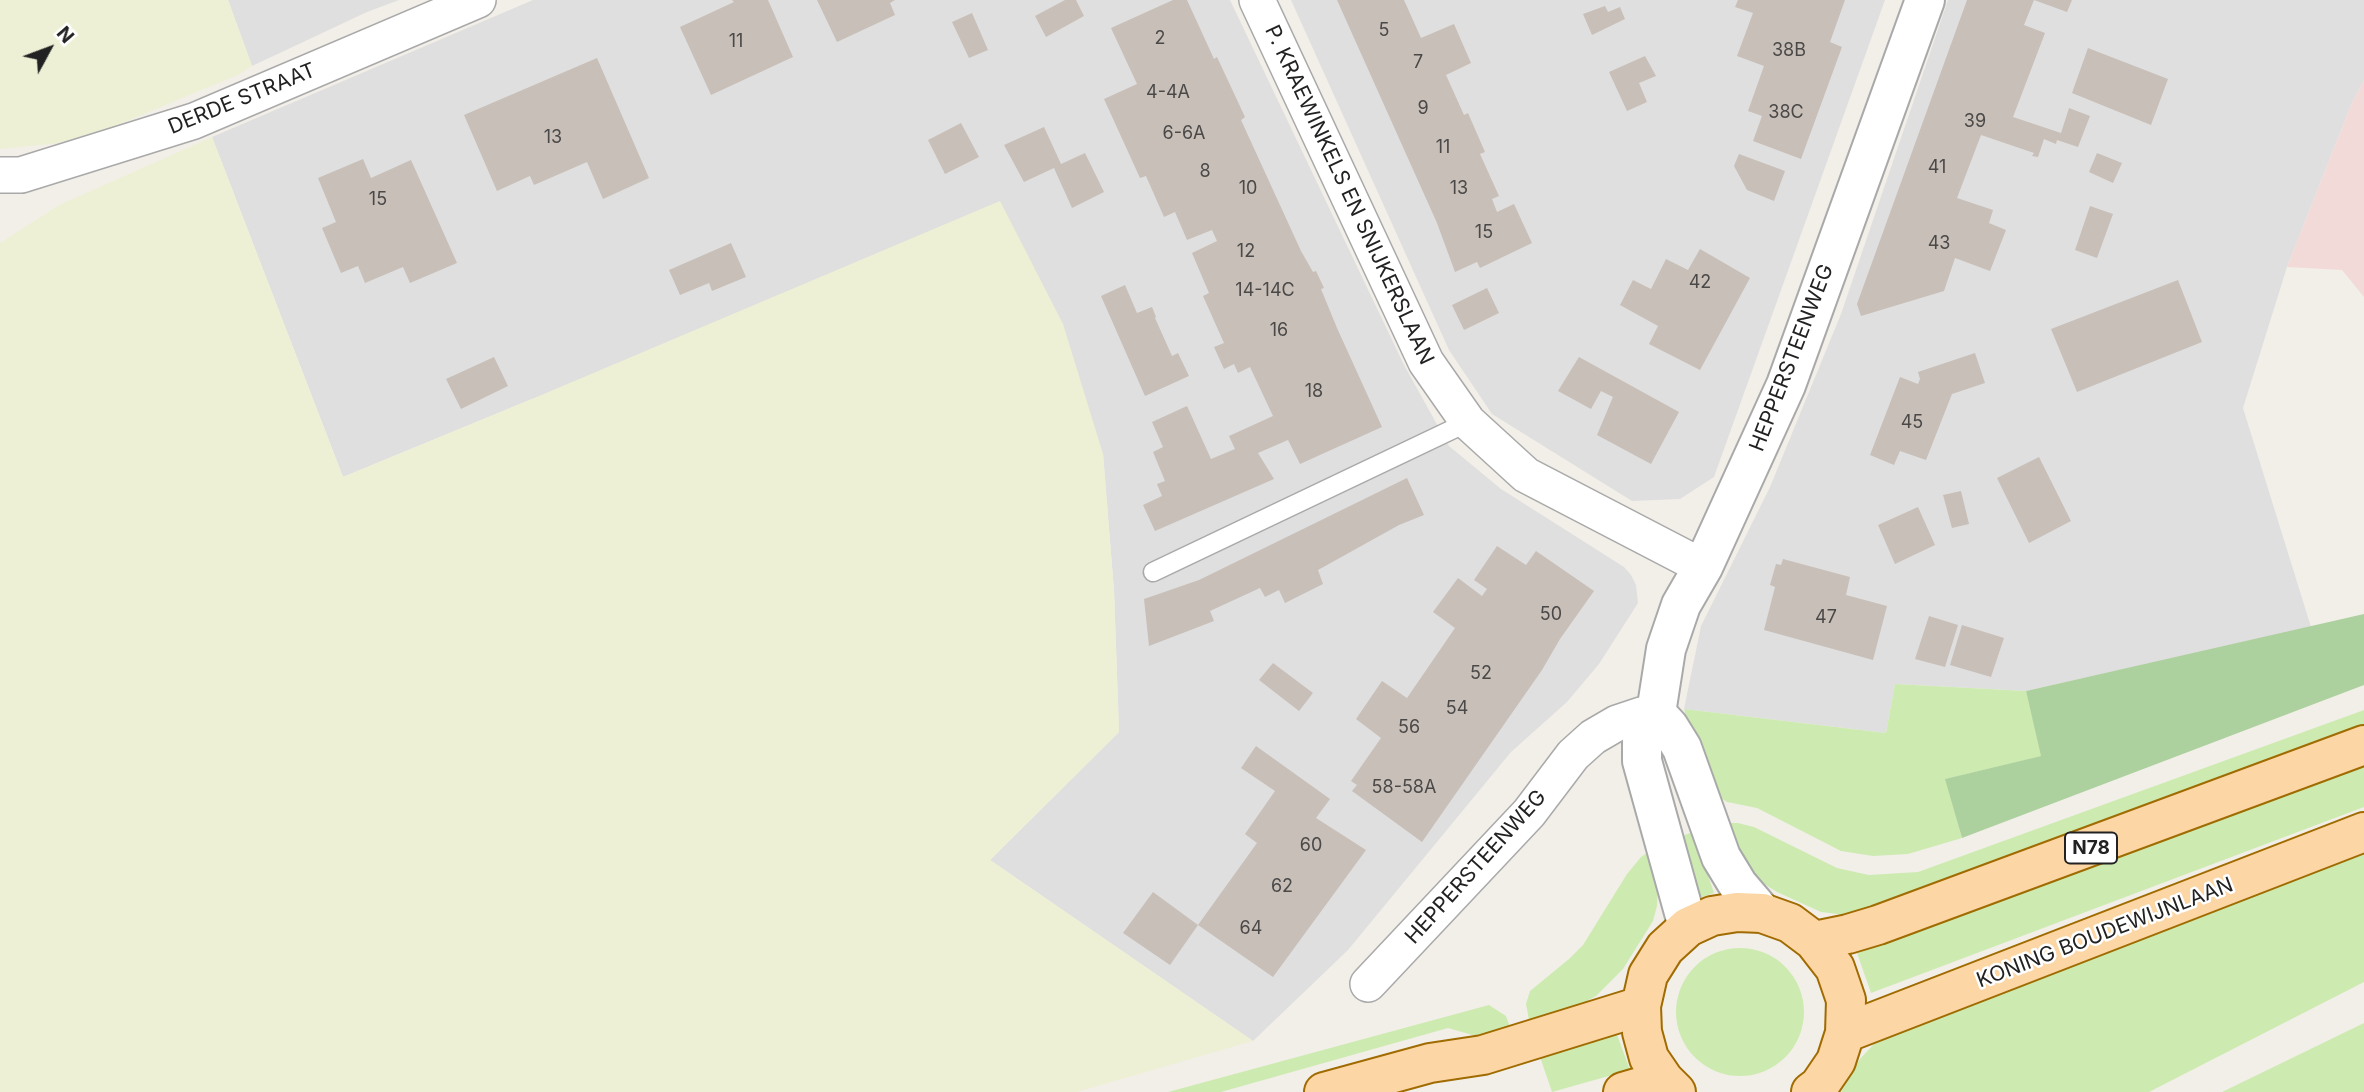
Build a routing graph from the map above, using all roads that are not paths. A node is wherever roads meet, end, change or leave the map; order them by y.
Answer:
1 (478, 0) edge
2 (1257, 0) edge
3 (1926, 0) edge
4 (7, 183) edge
5 (1468, 422) junction
6 (1703, 567) junction
7 (1153, 572) dead end
8 (1656, 713) junction
9 (2364, 745) edge
10 (2364, 832) edge
11 (1762, 914) junction
12 (1688, 927) junction
13 (1814, 941) junction
14 (1368, 984) dead end
15 (1641, 1006) junction
16 (1845, 1033) junction
17 (1670, 1086) edge
18 (1324, 1092) edge
19 (1623, 1092) edge
20 (1811, 1092) edge

1 - 4 street, DERDE STRAAT
2 - 5 street, P. KRAEWINKELS EN SNIJKERSLAAN
3 - 6 street, HEPPERSTEENWEG
5 - 6 street, P. KRAEWINKELS EN SNIJKERSLAAN
5 - 7 lane
6 - 8 street, HEPPERSTEENWEG
8 - 11 street
8 - 12 street, HEPPERSTEENWEG
8 - 14 street, HEPPERSTEENWEG
9 - 13 main road, N78
10 - 16 main road, KONING BOUDEWIJNLAAN
11 - 12 main road
11 - 13 main road
12 - 15 main road
13 - 16 main road
15 - 17 main road
15 - 18 main road
16 - 20 main road
17 - 19 main road

